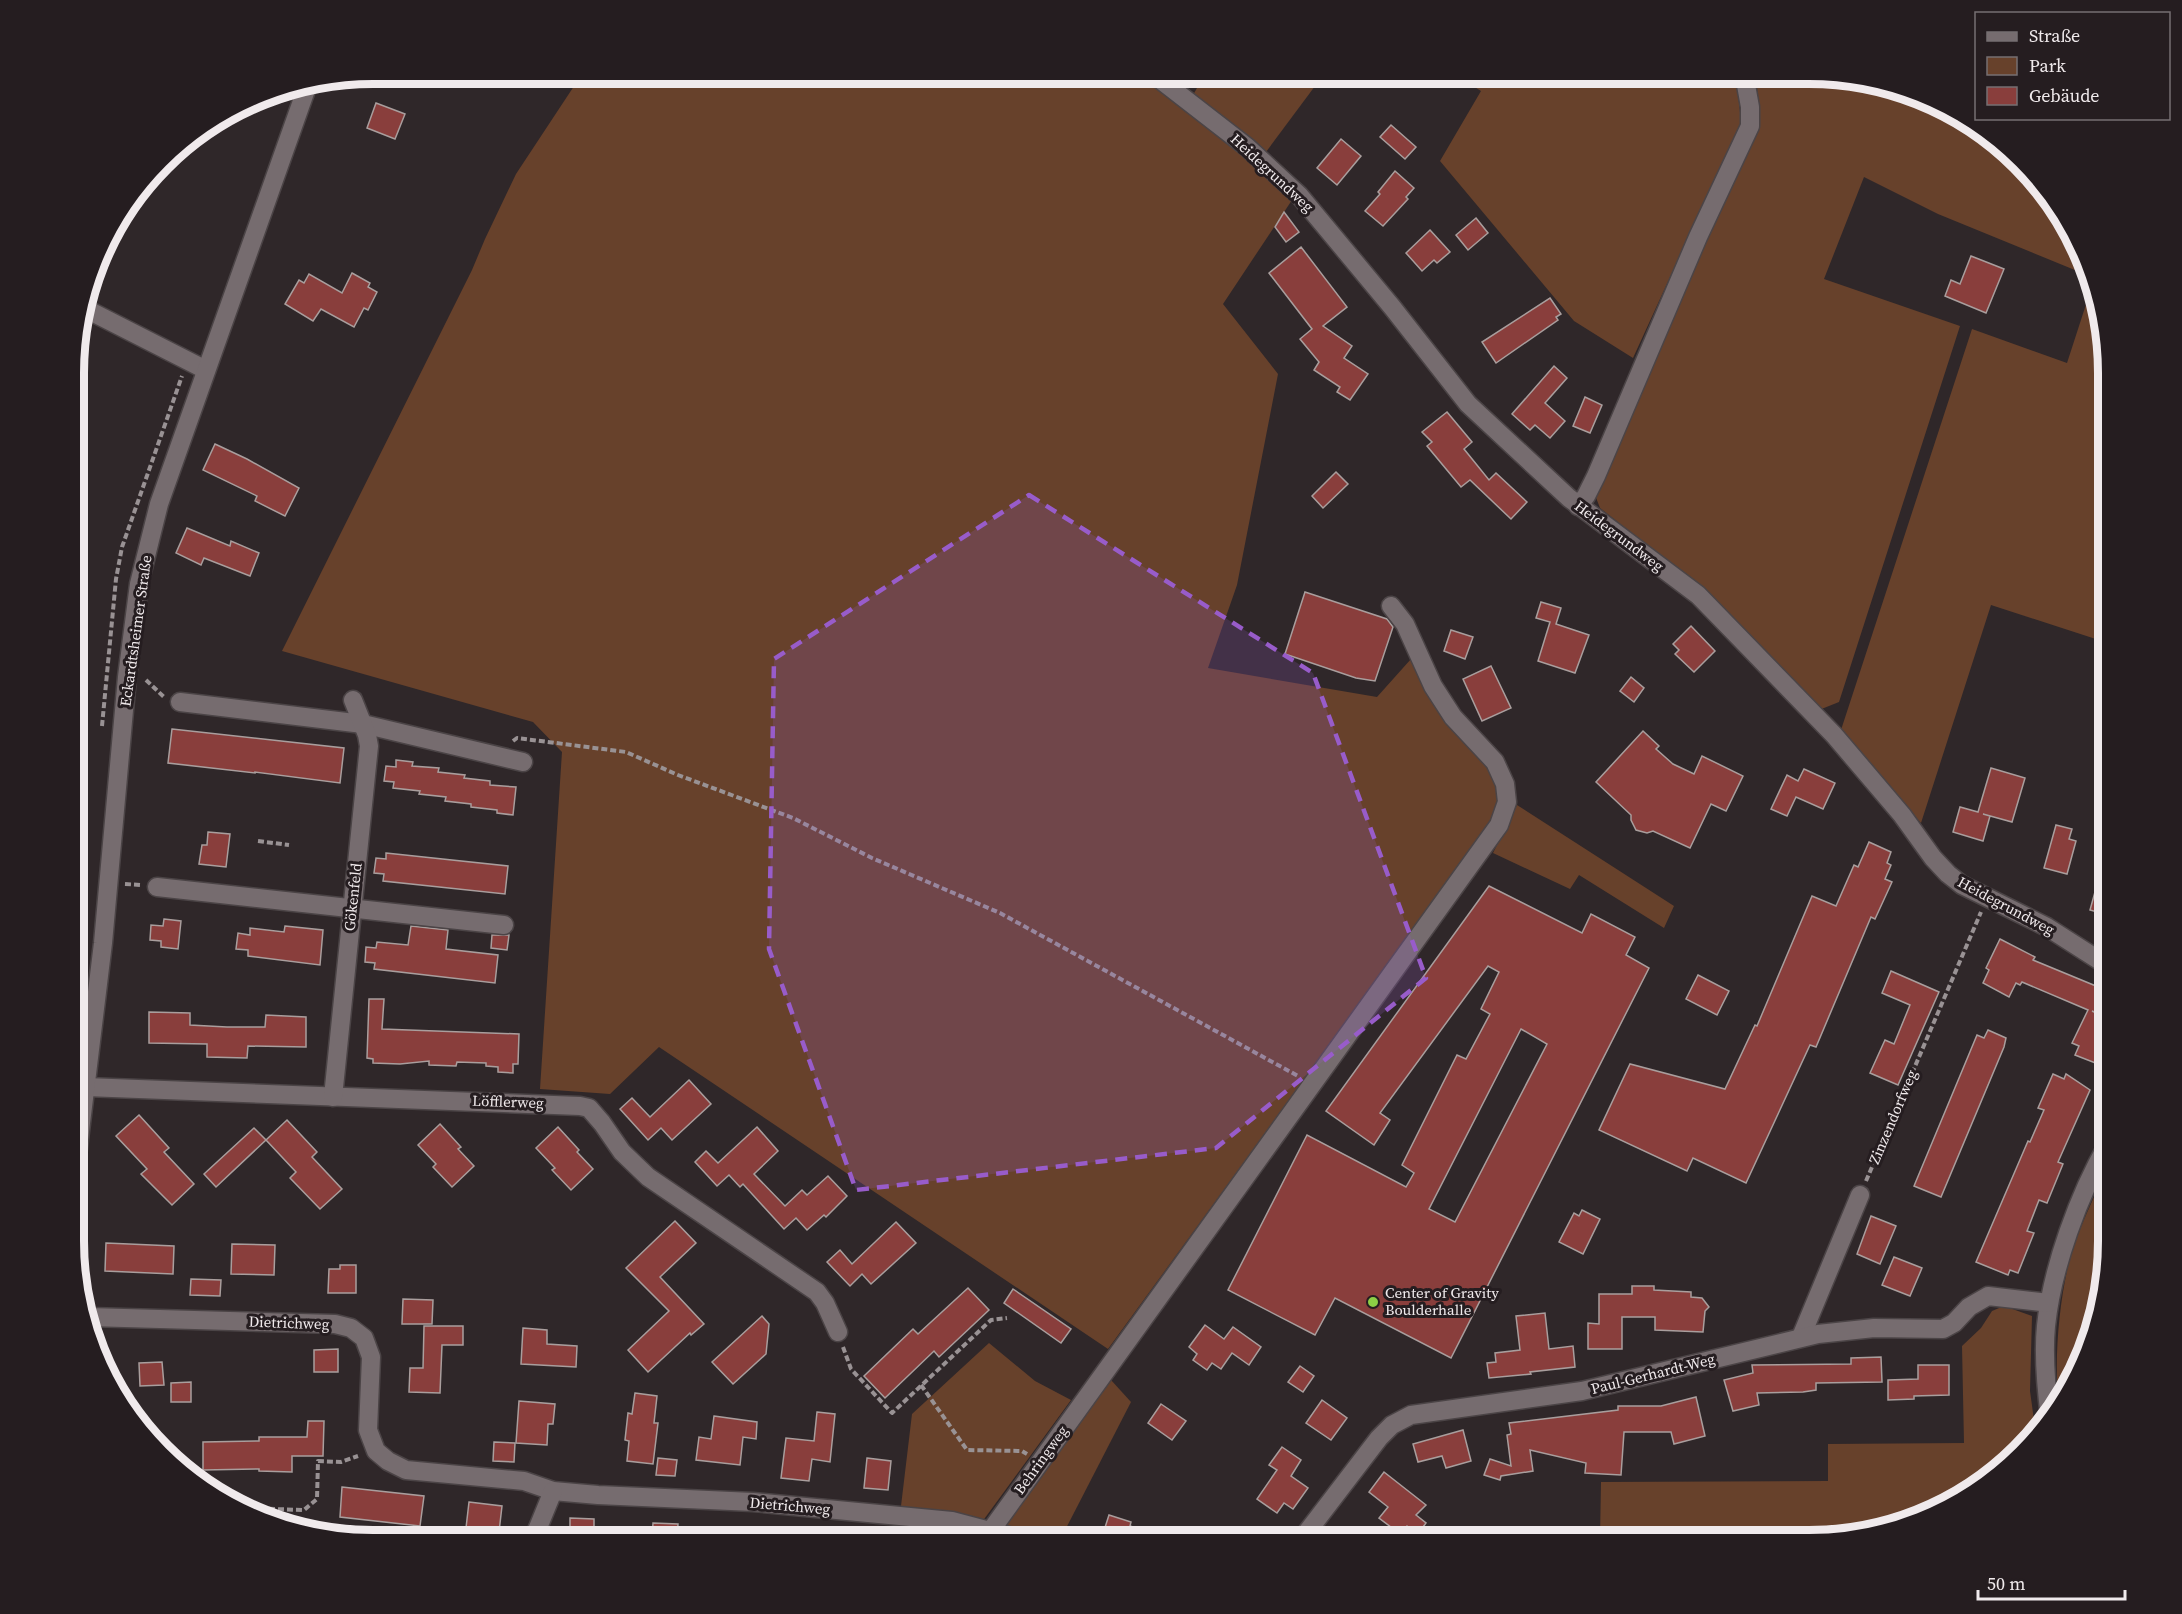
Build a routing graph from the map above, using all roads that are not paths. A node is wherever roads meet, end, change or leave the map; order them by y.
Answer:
1 (1166, 84) edge
2 (1746, 84) edge
3 (305, 93) edge
4 (91, 312) edge
5 (206, 370) junction
6 (1578, 506) junction
7 (1391, 606) dead end
8 (353, 700) dead end
9 (180, 702) dead end
10 (363, 724) junction
11 (523, 762) dead end
12 (157, 887) road end
13 (352, 908) junction
14 (504, 925) dead end
15 (2098, 959) edge
16 (86, 1087) junction
17 (333, 1097) junction
18 (84, 1102) edge
19 (2098, 1166) edge
20 (1860, 1195) road end
21 (2049, 1303) junction
22 (94, 1317) edge
23 (838, 1332) road end
24 (1801, 1337) junction
25 (2048, 1403) edge
26 (553, 1491) junction
27 (537, 1530) edge
28 (974, 1530) edge
29 (991, 1530) edge
30 (1309, 1530) edge

1 - 6 street, Heidegrundweg
2 - 6 street
3 - 5 street, Eckardtsheimer Straße
4 - 5 street
5 - 16 street, Eckardtsheimer Straße
6 - 15 street, Heidegrundweg
7 - 29 street, Behringweg
8 - 10 street, Gökenfeld
9 - 10 street
10 - 11 street
10 - 13 street, Gökenfeld
12 - 13 street
13 - 14 street
13 - 17 street, Gökenfeld
16 - 17 street, Löfflerweg
16 - 18 street, Eckardtsheimer Straße
17 - 23 street, Löfflerweg
19 - 21 street
20 - 24 street
21 - 24 street, Paul-Gerhardt-Weg
21 - 25 street
22 - 26 street, Dietrichweg
24 - 30 street, Paul-Gerhardt-Weg
26 - 27 street
26 - 28 street, Dietrichweg

